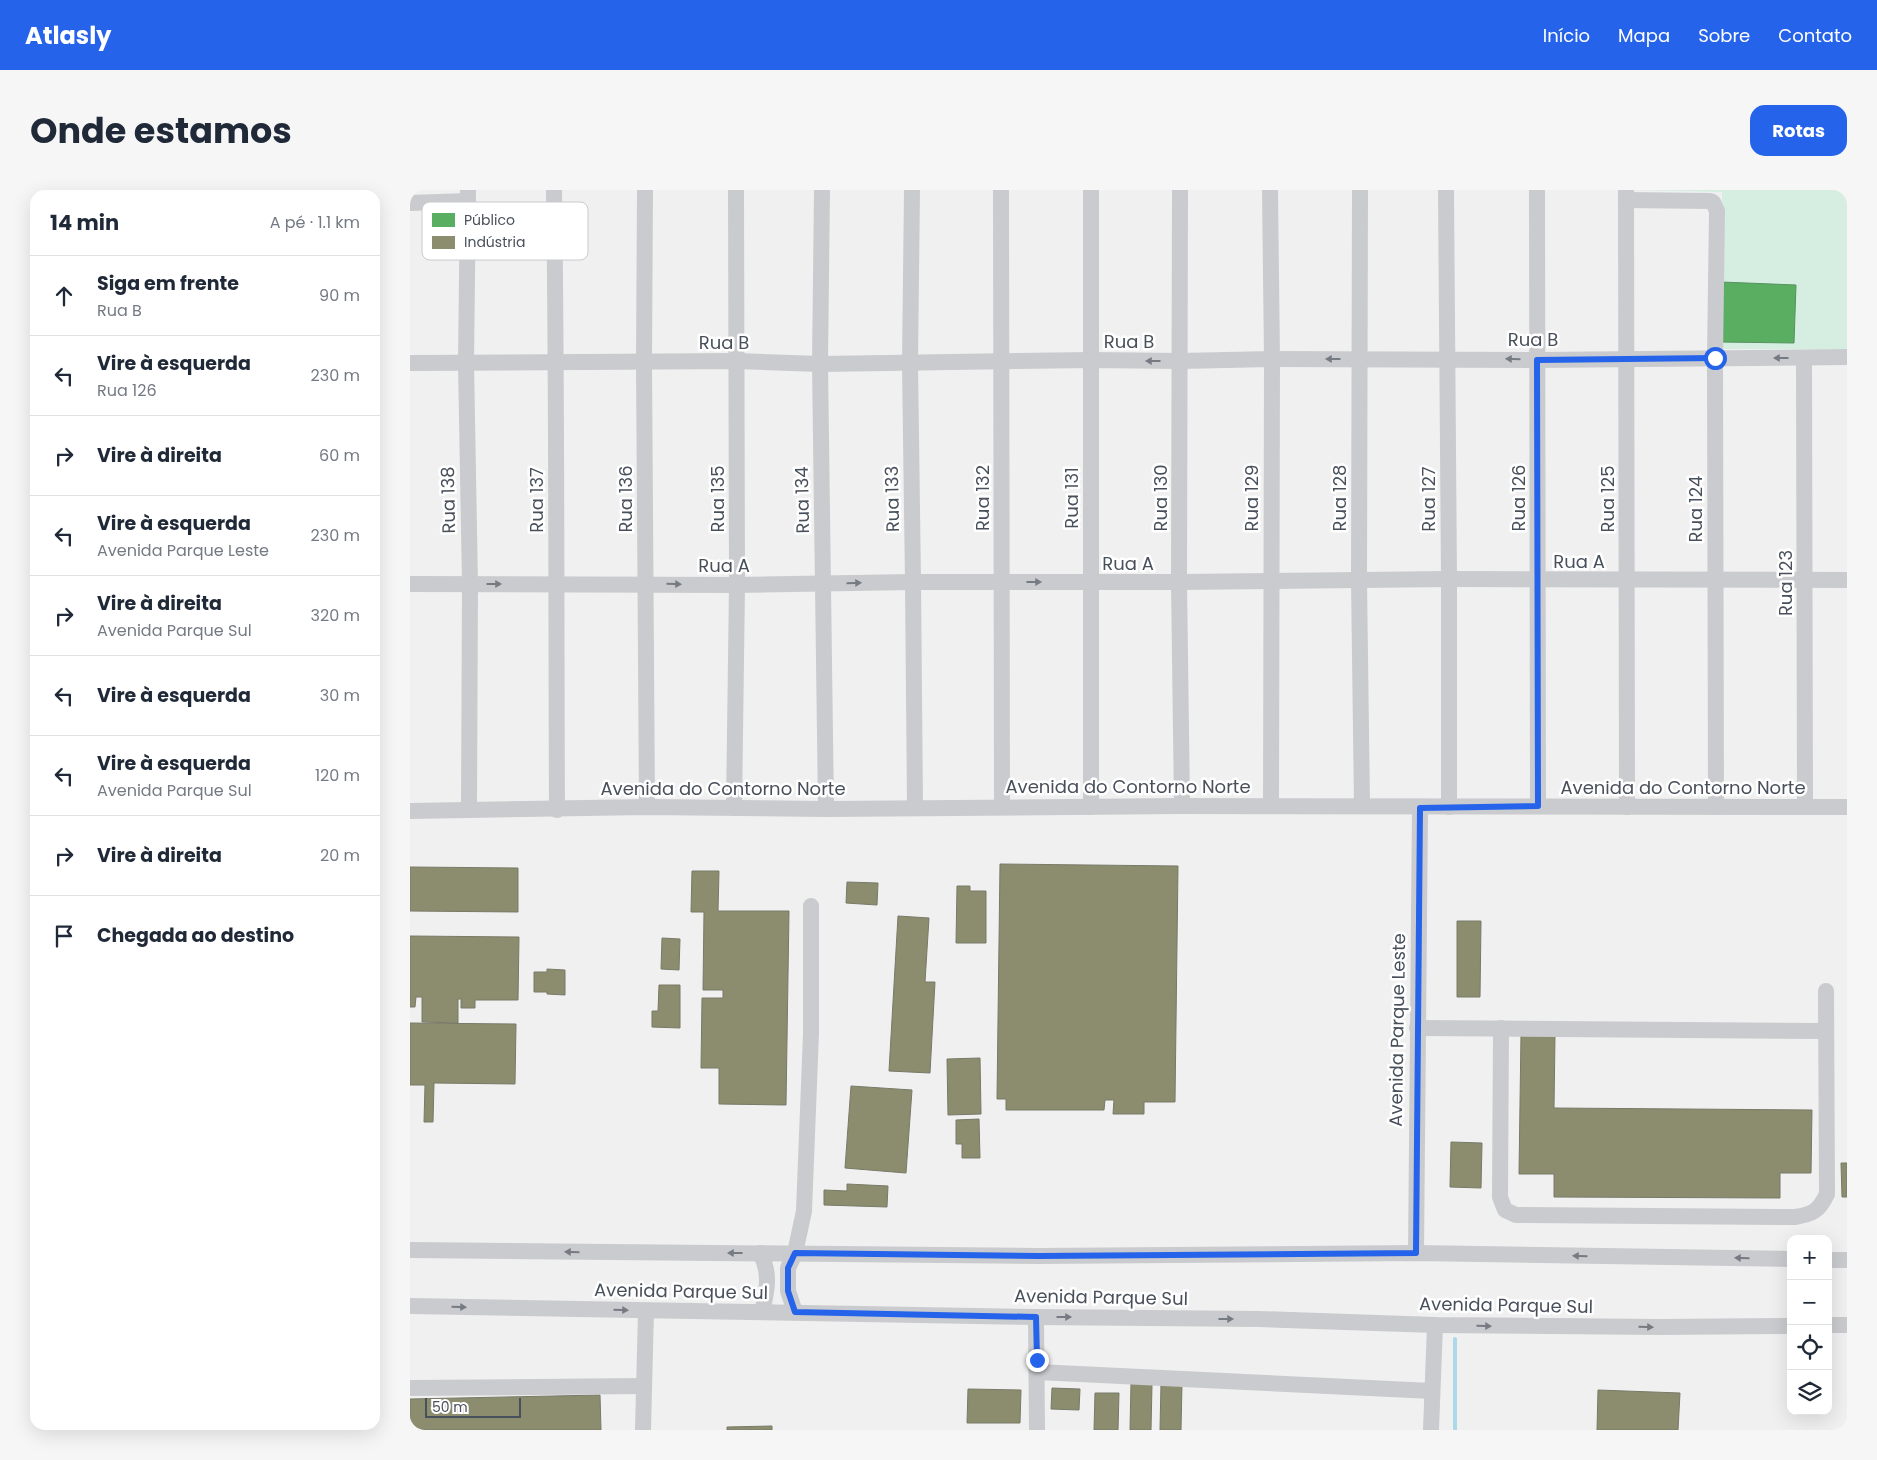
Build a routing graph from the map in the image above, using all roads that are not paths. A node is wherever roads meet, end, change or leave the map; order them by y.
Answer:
1 (645, 190) edge
2 (736, 190) edge
3 (822, 190) edge
4 (912, 190) edge
5 (1001, 190) edge
6 (1091, 190) edge
7 (1180, 190) edge
8 (1270, 190) edge
9 (1360, 190) edge
10 (1446, 190) edge
11 (1536, 190) edge
12 (1626, 195) edge
13 (468, 196) edge
14 (410, 203) edge
15 (467, 260) edge
16 (555, 260) edge
17 (1847, 357) edge
18 (1447, 358) junction
19 (1627, 358) junction
20 (1715, 358) junction
21 (1804, 358) junction
22 (1272, 359) junction
23 (1359, 359) junction
24 (1091, 360) junction
25 (1537, 360) junction
26 (737, 361) junction
27 (1001, 361) junction
28 (1180, 361) junction
29 (466, 362) junction
30 (644, 362) junction
31 (410, 363) edge
32 (557, 363) junction
33 (910, 363) junction
34 (820, 364) junction
35 (1449, 579) junction
36 (1805, 580) junction
37 (1847, 580) edge
38 (1271, 581) junction
39 (1359, 581) junction
40 (1538, 581) junction
41 (1627, 581) junction
42 (1715, 581) junction
43 (914, 582) junction
44 (1002, 582) junction
45 (1180, 582) junction
46 (1091, 583) junction
47 (410, 584) edge
48 (470, 584) junction
49 (555, 584) junction
50 (645, 584) junction
51 (824, 584) junction
52 (737, 585) junction
53 (1182, 806) junction
54 (1272, 806) junction
55 (1362, 806) junction
56 (1538, 806) junction
57 (647, 807) junction
58 (914, 807) junction
59 (1002, 807) junction
60 (1091, 807) junction
61 (1449, 807) junction
62 (1716, 807) junction
63 (1805, 807) junction
64 (1847, 807) edge
65 (734, 808) junction
66 (1420, 808) junction
67 (1627, 808) junction
68 (826, 809) junction
69 (469, 810) junction
70 (557, 810) junction
71 (410, 811) edge
72 (811, 906) dead end
73 (1826, 991) dead end
74 (1417, 1028) junction
75 (1501, 1028) junction
76 (1826, 1031) junction
77 (410, 1250) edge
78 (760, 1253) junction
79 (795, 1253) junction
80 (1416, 1253) junction
81 (1787, 1259) edge
82 (1832, 1260) edge
83 (1847, 1260) edge
84 (410, 1306) edge
85 (646, 1311) junction
86 (762, 1312) junction
87 (795, 1312) junction
88 (1036, 1317) junction
89 (1435, 1325) junction
90 (1832, 1325) edge
91 (1847, 1325) edge
92 (1787, 1326) edge
93 (1037, 1372) junction
94 (643, 1386) junction
95 (410, 1388) edge
96 (1432, 1391) junction
97 (643, 1430) edge
98 (1037, 1430) edge
99 (1431, 1430) edge

1 - 30 street, Rua 136
2 - 26 street, Rua 135
3 - 34 street, Rua 134
4 - 33 street, Rua 133
5 - 27 street, Rua 132
6 - 24 street, Rua 131
7 - 28 street, Rua 130
8 - 22 street, Rua 129
9 - 23 street, Rua 128
10 - 18 street, Rua 127
11 - 25 street, Rua 126
12 - 19 street, Rua 125
12 - 20 street, Rua 124
13 - 14 street
15 - 29 street, Rua 138
16 - 32 street, Rua 137
17 - 21 street, Rua B
18 - 23 street, Rua B
25 -> 18 street, Rua B
18 - 35 street, Rua 127
19 - 20 street, Rua B
19 - 25 street, Rua B
19 - 41 street, Rua 125
21 -> 20 street, Rua B
20 - 42 street, Rua 124
21 - 36 street, Rua 123
23 -> 22 street, Rua B
22 - 28 street, Rua B
22 - 38 street, Rua 129
23 - 39 street, Rua 128
24 - 27 street, Rua B
28 -> 24 street, Rua B
24 - 46 street, Rua 131
25 - 40 street, Rua 126
26 - 30 street, Rua B
26 - 34 street, Rua B
26 - 52 street, Rua 135
27 - 33 street, Rua B
27 - 44 street, Rua 132
28 - 45 street, Rua 130
29 - 31 street, Rua B
29 - 32 street, Rua B
29 - 48 street, Rua 138
30 - 32 street, Rua B
30 - 50 street, Rua 136
32 - 49 street, Rua 137
33 - 34 street, Rua B
33 - 43 street, Rua 133
34 - 51 street, Rua 134
35 - 39 street, Rua A
35 - 40 street, Rua A
35 - 61 street, Rua 127
36 - 37 street, Rua A
36 - 42 street, Rua A
36 - 63 street, Rua 123
38 - 39 street, Rua A
38 - 45 street, Rua A
38 - 54 street, Rua 129
39 - 55 street, Rua 128
40 - 41 street, Rua A
40 - 56 street, Rua 126
41 - 42 street, Rua A
41 - 67 street, Rua 125
42 - 62 street, Rua 124
43 - 44 street, Rua A
51 -> 43 street, Rua A
43 - 58 street, Rua 133
44 -> 46 street, Rua A
44 - 59 street, Rua 132
45 - 46 street, Rua A
45 - 53 street, Rua 130
46 - 60 street, Rua 131
47 - 48 street, Rua A
48 -> 49 street, Rua A
48 - 69 street, Rua 138
49 - 50 street, Rua A
49 - 70 street, Rua 137
50 -> 52 street, Rua A
50 - 57 street, Rua 136
51 - 52 street, Rua A
51 - 68 street, Rua 134
52 - 65 street, Rua 135
53 - 54 street, Avenida do Contorno Norte
53 - 60 street, Avenida do Contorno Norte
54 - 55 street, Avenida do Contorno Norte
55 - 66 street, Avenida do Contorno Norte
56 - 61 street, Avenida do Contorno Norte
56 - 67 street, Avenida do Contorno Norte
57 - 65 street, Avenida do Contorno Norte
57 - 70 street, Avenida do Contorno Norte
58 - 59 street, Avenida do Contorno Norte
58 - 68 street, Avenida do Contorno Norte
59 - 60 street, Avenida do Contorno Norte
61 - 66 street, Avenida do Contorno Norte
62 - 63 street, Avenida do Contorno Norte
62 - 67 street, Avenida do Contorno Norte
63 - 64 street, Avenida do Contorno Norte
65 - 68 street, Avenida do Contorno Norte
66 - 74 street, Avenida Parque Leste
69 - 70 street, Avenida do Contorno Norte
69 - 71 street, Avenida do Contorno Norte
72 - 79 street
73 - 76 street
74 - 75 street
74 - 80 street, Avenida Parque Leste
75 - 76 street
75 - 76 street
78 -> 77 street
78 - 79 street
78 - 86 street
79 - 80 street
79 - 87 street
81 -> 80 street
82 - 83 street
84 -> 85 street, Avenida Parque Sul
85 - 86 street, Avenida Parque Sul
85 - 94 street
86 - 87 street, Avenida Parque Sul
87 - 88 street, Avenida Parque Sul
88 -> 89 street, Avenida Parque Sul
88 - 93 street
89 -> 92 street, Avenida Parque Sul
89 - 96 street
90 - 91 street
93 - 96 street
93 - 98 street
94 - 95 street
94 - 97 street
96 - 99 street

